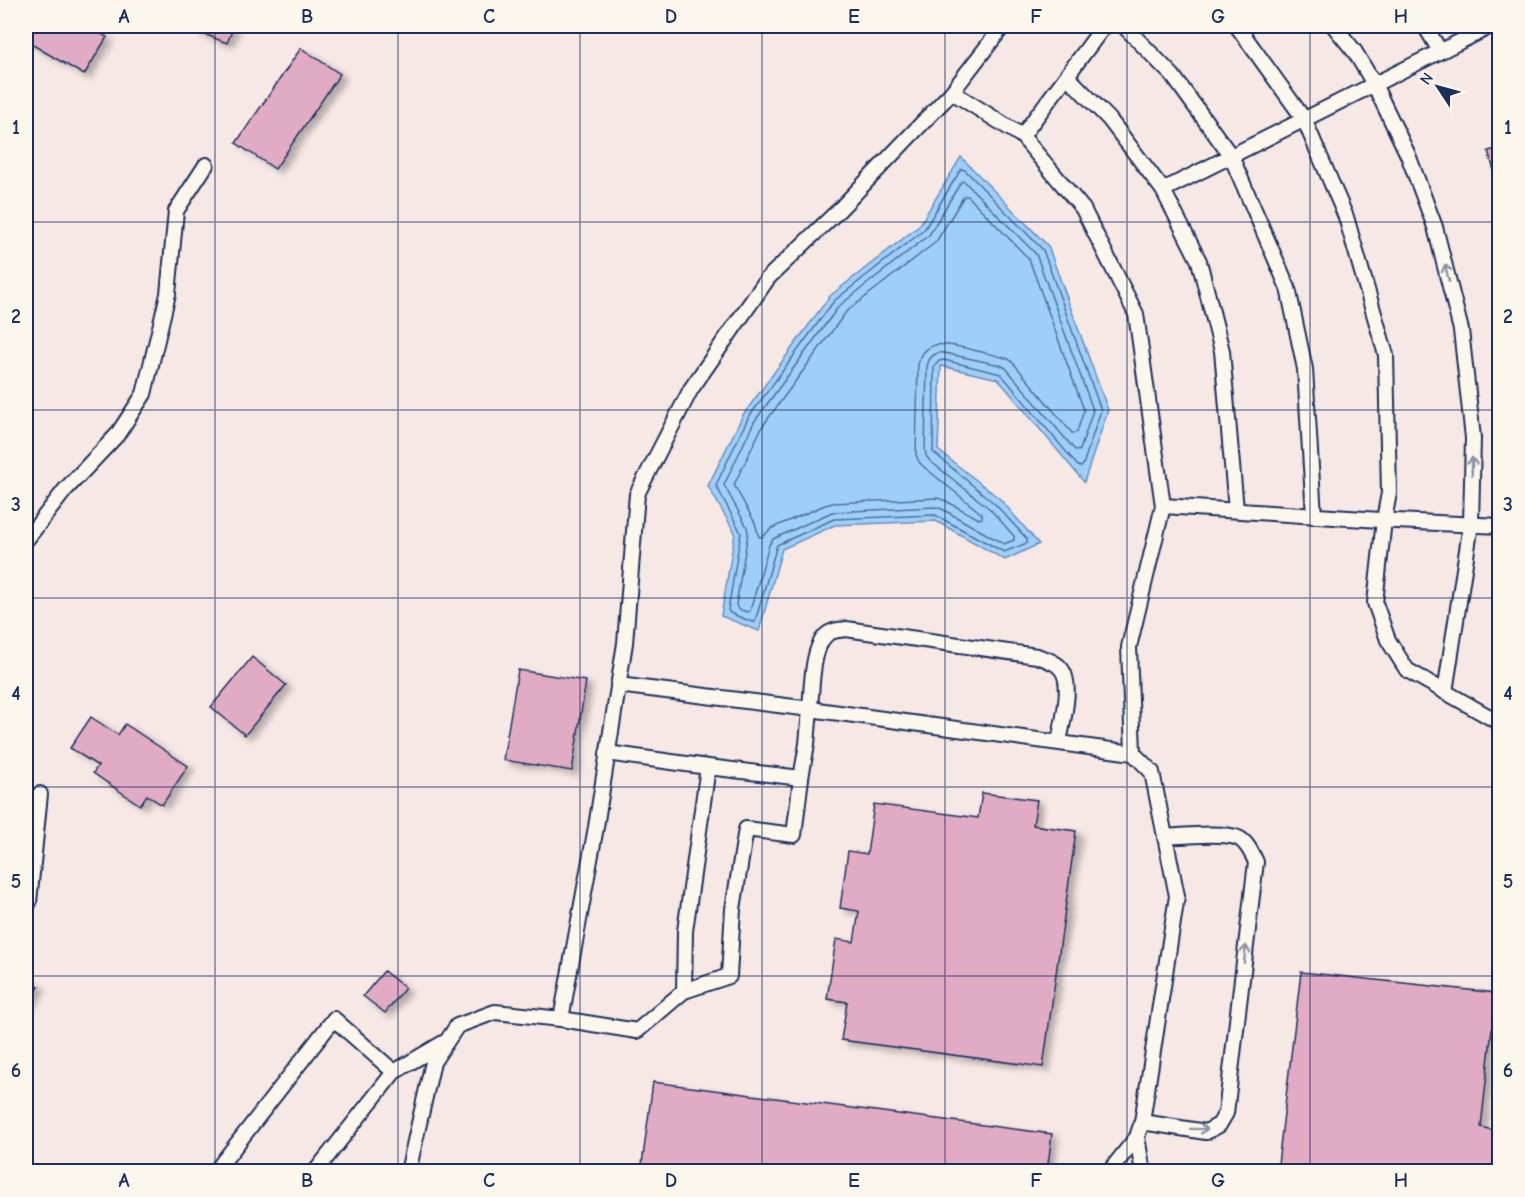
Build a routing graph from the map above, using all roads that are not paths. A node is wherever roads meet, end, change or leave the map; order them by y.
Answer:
1 (1003, 26) edge
2 (1104, 26) edge
3 (1124, 26) edge
4 (1237, 26) edge
5 (1334, 26) edge
6 (1425, 26) edge
7 (1491, 26) edge
8 (1440, 51) junction
9 (1067, 76) junction
10 (1374, 84) junction
11 (952, 93) junction
12 (1304, 120) junction
13 (1022, 136) junction
14 (1231, 156) junction
15 (206, 165) dead end
16 (1163, 190) junction
17 (1163, 506) junction
18 (1236, 510) junction
19 (1314, 516) junction
20 (1384, 520) junction
21 (1471, 524) junction
22 (1500, 526) edge
23 (26, 540) edge
24 (618, 685) junction
25 (1445, 692) junction
26 (810, 709) junction
27 (1500, 723) edge
28 (1059, 742) junction
29 (607, 753) junction
30 (1133, 753) junction
31 (708, 767) junction
32 (801, 778) junction
33 (40, 794) dead end
34 (1165, 837) junction
35 (26, 907) edge
36 (684, 992) junction
37 (561, 1019) junction
38 (447, 1040) junction
39 (394, 1072) junction
40 (1142, 1122) junction
41 (1137, 1137) junction
42 (409, 1171) edge
43 (215, 1172) edge
44 (315, 1172) edge
45 (1109, 1172) edge
46 (1143, 1172) edge

1 - 11 lane
2 - 9 lane
3 - 14 lane
4 - 12 lane
5 - 10 lane
6 - 8 lane
7 - 8 lane
8 - 10 lane
9 - 13 lane
9 - 16 lane
10 - 12 lane
21 -> 10 lane
11 - 13 lane
11 - 24 lane
12 - 14 lane
12 - 20 lane
13 - 17 lane
14 - 16 lane
14 - 19 lane
15 - 23 lane
16 - 18 lane
17 - 18 lane
17 - 30 lane
18 - 19 lane
19 - 20 lane
20 - 21 lane
20 - 25 lane
21 - 22 lane
21 - 25 lane
24 - 26 lane
24 - 29 lane
25 - 27 lane
26 - 28 lane
26 - 28 lane
26 - 32 lane
28 - 30 lane
29 - 31 lane
29 - 37 lane
30 - 34 lane
31 - 32 lane
31 - 36 lane
32 - 36 lane
33 - 35 lane
34 - 40 lane
40 -> 34 lane
36 - 37 lane
37 - 38 lane
38 - 39 lane
38 - 42 lane
39 - 43 lane
39 - 44 lane
40 - 41 lane
41 - 45 lane
41 - 46 lane

